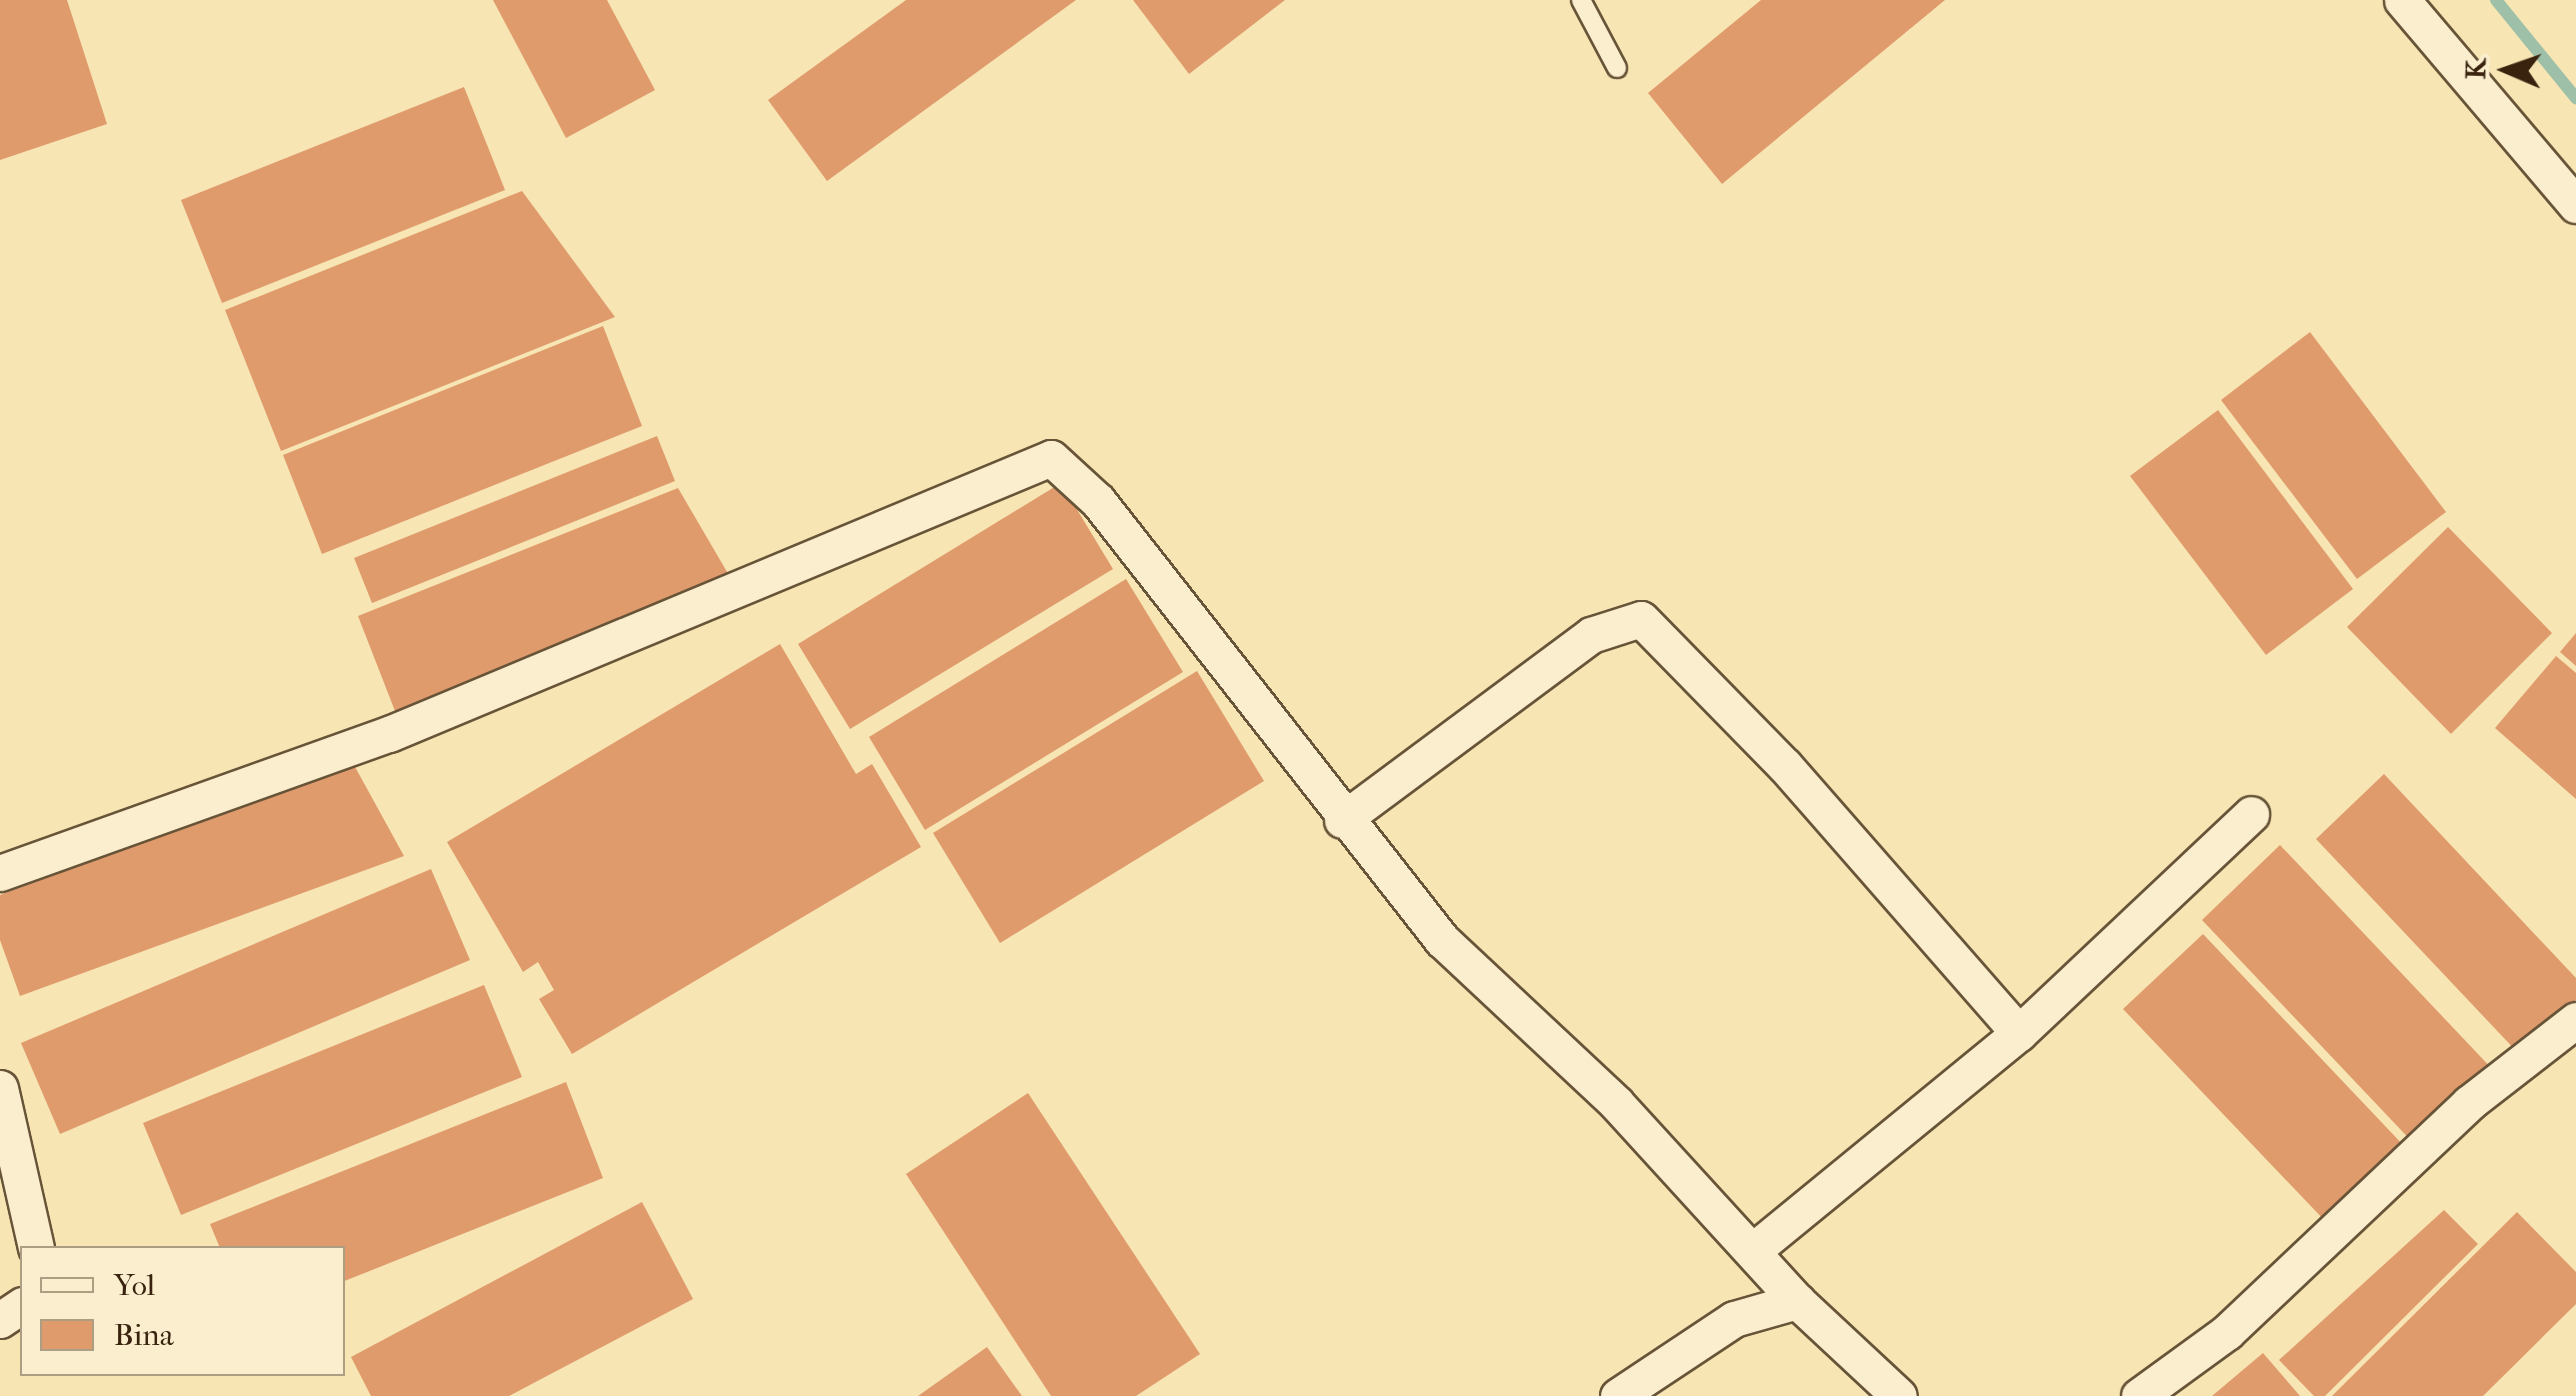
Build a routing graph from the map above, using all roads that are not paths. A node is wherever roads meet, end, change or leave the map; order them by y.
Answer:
1 (1582, 0) edge
2 (2402, 0) edge
3 (1617, 68) dead end
4 (2576, 205) edge
5 (2251, 814) dead end
6 (1342, 820) junction
7 (0, 873) edge
8 (2576, 1020) edge
9 (2019, 1033) junction
10 (0, 1088) edge
11 (36, 1246) edge
12 (1755, 1249) junction
13 (1797, 1301) junction
14 (1618, 1396) edge
15 (1899, 1396) edge
16 (2139, 1396) edge

1 - 3 lane
2 - 4 street
5 - 9 street
6 - 7 street
6 - 9 street
6 - 12 street
8 - 16 street
9 - 12 street
10 - 11 street
12 - 13 street
13 - 14 street
13 - 15 street

